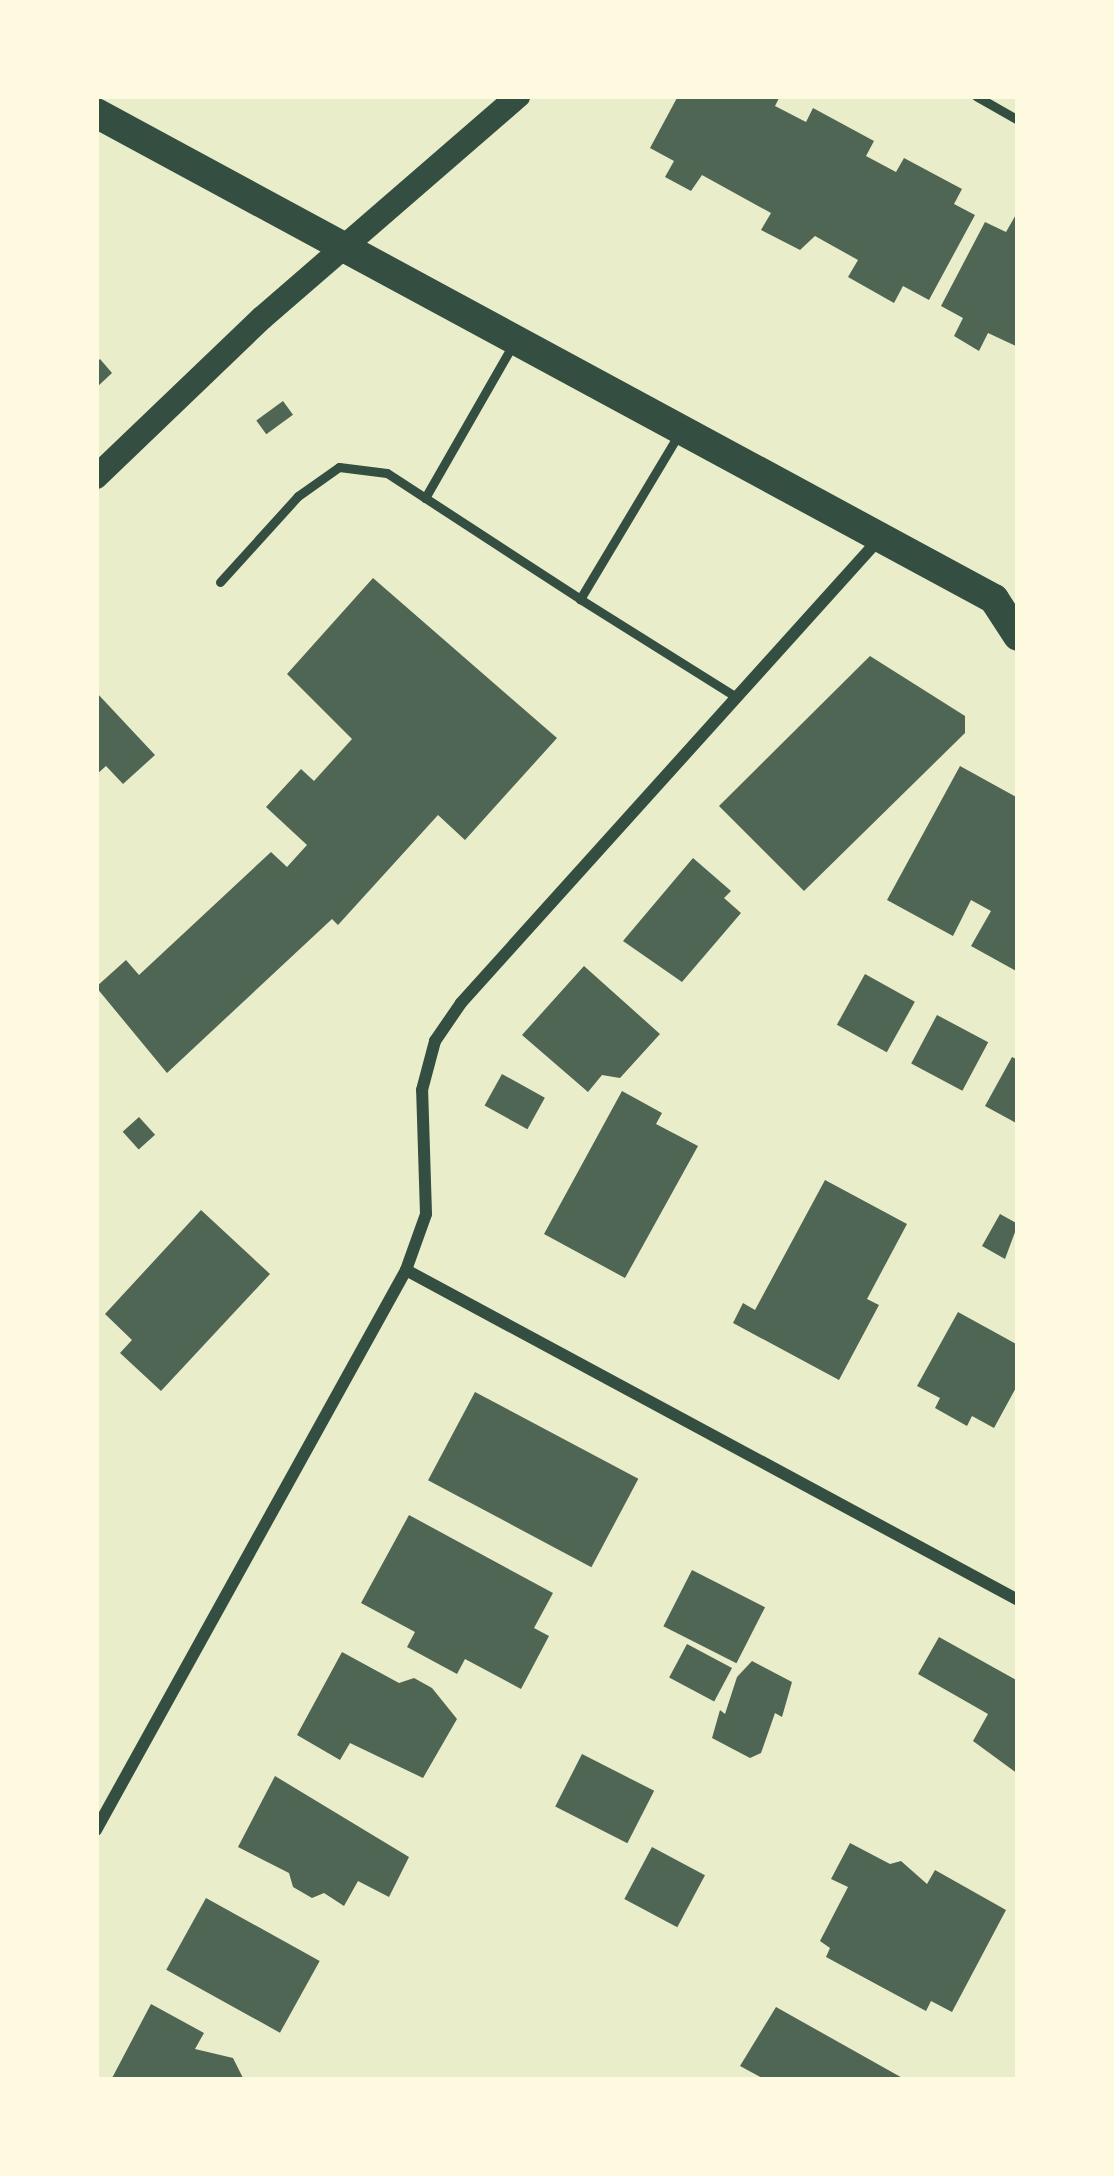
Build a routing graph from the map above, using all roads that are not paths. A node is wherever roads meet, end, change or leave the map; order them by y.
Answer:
1 (518, 96) edge
2 (976, 96) edge
3 (96, 113) edge
4 (1018, 120) edge
5 (346, 249) junction
6 (515, 340) junction
7 (681, 430) junction
8 (96, 477) edge
9 (425, 498) junction
10 (880, 538) junction
11 (220, 582) dead end
12 (1006, 598) edge
13 (580, 599) junction
14 (1018, 636) edge
15 (736, 697) junction
16 (406, 1270) junction
17 (1018, 1600) edge
18 (96, 1830) edge

1 - 5 main road
2 - 4 lane
3 - 5 main road
5 - 6 main road
5 - 8 main road
6 - 7 main road
6 - 9 lane
7 - 10 main road
7 - 13 lane
9 - 11 lane
9 - 13 lane
10 - 12 main road
10 - 15 street
12 - 14 main road
13 - 15 lane
15 - 16 street
16 - 17 street
16 - 18 street

